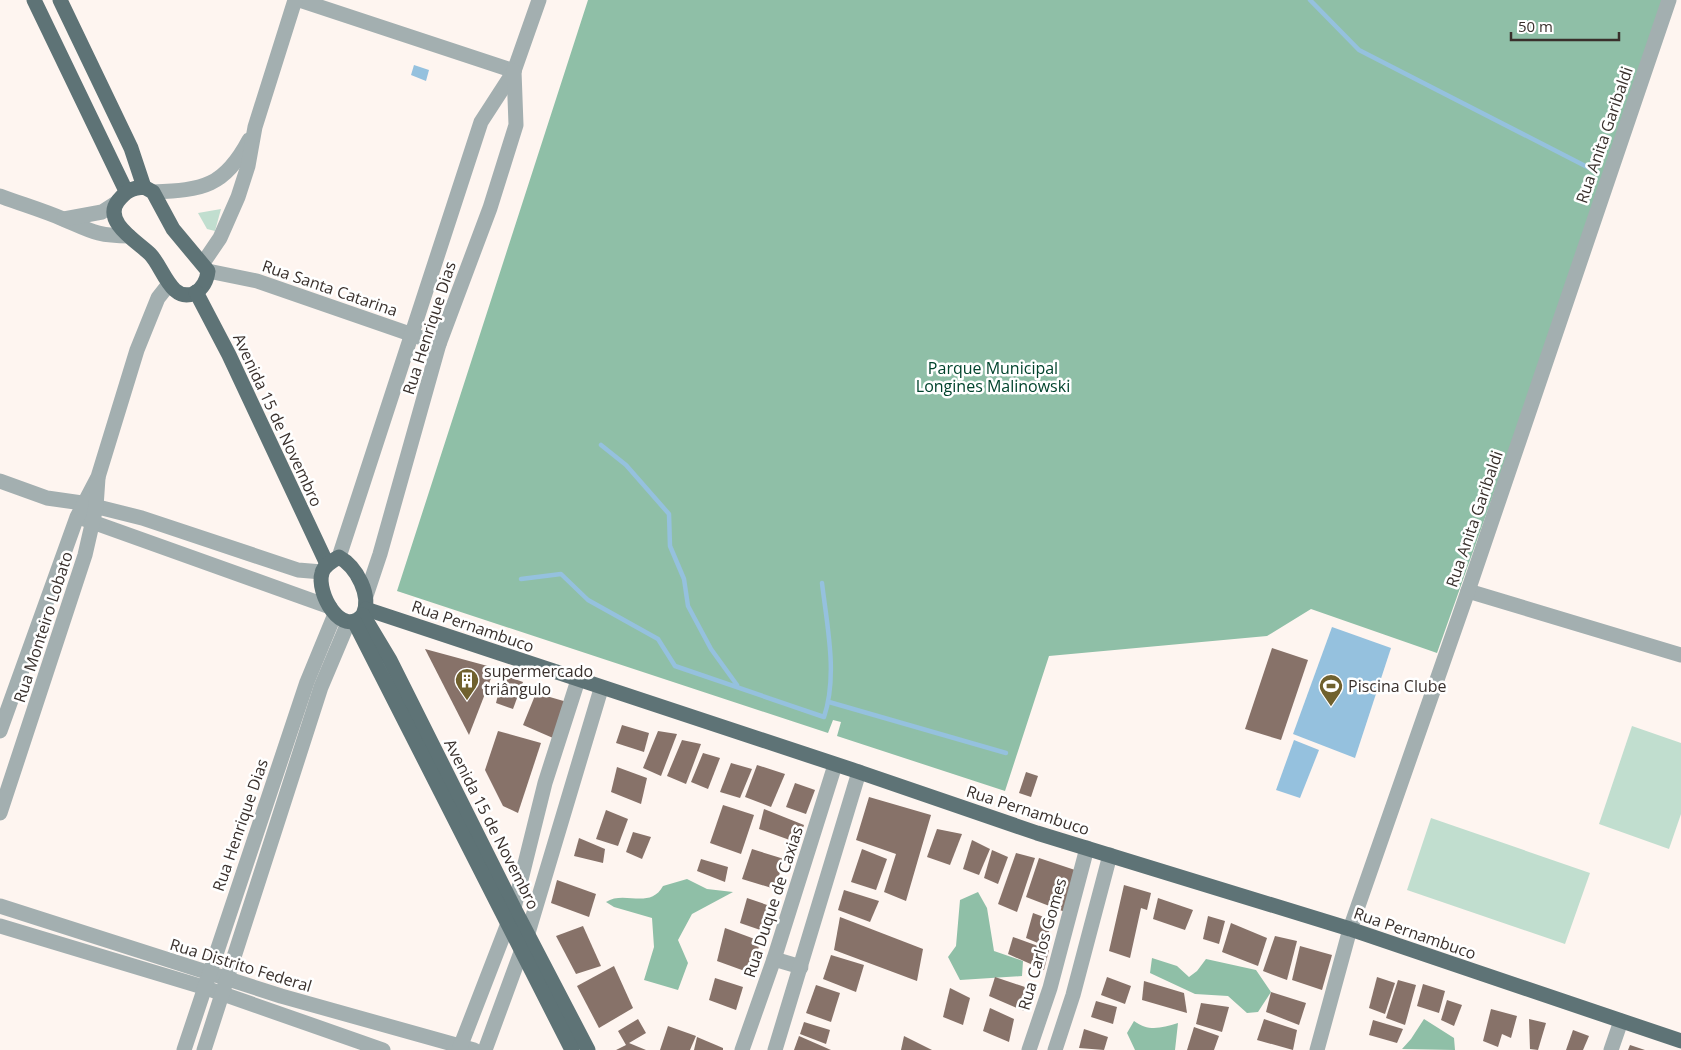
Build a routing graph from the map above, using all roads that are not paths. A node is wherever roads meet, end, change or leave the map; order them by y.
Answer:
1 (34, 0) edge
2 (60, 0) edge
3 (297, 0) edge
4 (539, 0) edge
5 (1669, 0) edge
6 (514, 71) junction
7 (116, 116) junction
8 (93, 126) junction
9 (255, 127) junction
10 (148, 190) junction
11 (126, 191) junction
12 (0, 196) edge
13 (116, 203) junction
14 (64, 219) junction
15 (129, 236) junction
16 (205, 267) junction
17 (169, 284) junction
18 (196, 292) junction
19 (412, 335) junction
20 (439, 344) junction
21 (0, 482) edge
22 (85, 509) junction
23 (92, 522) junction
24 (329, 565) junction
25 (1468, 591) junction
26 (352, 612) junction
27 (1681, 655) edge
28 (578, 680) junction
29 (601, 688) junction
30 (0, 731) edge
31 (835, 765) junction
32 (859, 772) junction
33 (545, 783) junction
34 (570, 789) junction
35 (0, 813) edge
36 (1087, 848) junction
37 (1110, 855) junction
38 (0, 906) edge
39 (514, 908) junction
40 (507, 925) junction
41 (0, 926) edge
42 (1350, 929) junction
43 (528, 933) junction
44 (521, 951) junction
45 (774, 959) junction
46 (801, 967) junction
47 (228, 979) junction
48 (205, 980) junction
49 (1050, 988) junction
50 (222, 994) junction
51 (1073, 995) junction
52 (1621, 1021) junction
53 (1681, 1041) edge
54 (464, 1048) edge
55 (184, 1050) edge
56 (204, 1050) edge
57 (383, 1050) edge
58 (485, 1050) edge
59 (572, 1050) edge
60 (588, 1050) edge
61 (742, 1050) edge
62 (775, 1050) edge
63 (1029, 1050) edge
64 (1055, 1050) edge
65 (1317, 1050) edge
66 (1611, 1050) edge

1 - 8 main road
2 - 7 main road
3 - 6 street
3 - 9 street
4 - 6 street, Rua Henrique Dias
5 - 25 street, Rua Anita Garibaldi
6 - 19 street, Rua Henrique Dias
6 - 20 street, Rua Henrique Dias
7 - 8 main road
7 - 10 main road
8 - 11 main road
9 - 10 street
9 - 16 street
10 - 11 main road
10 - 16 main road
11 - 13 main road
12 - 14 street
13 - 14 street
13 - 15 main road
14 - 15 street
15 - 17 main road
16 - 18 main road
16 - 19 street, Rua Santa Catarina
17 - 18 main road
17 - 22 street, Rua Monteiro Lobato
18 - 24 main road, Avenida 15 de Novembro
19 - 20 street, Rua Santa Catarina
19 - 24 street, Rua Henrique Dias
20 - 26 street, Rua Henrique Dias
21 - 22 street, Rua Pernambuco
22 - 23 street, Rua Pernambuco
22 - 24 street, Rua Pernambuco
22 - 30 street, Rua Monteiro Lobato
23 - 26 street, Rua Pernambuco
23 - 35 street, Rua Monteiro Lobato
24 - 26 main road, Avenida 15 de Novembro
24 - 26 main road, Avenida 15 de Novembro
25 - 27 street
25 - 42 street, Rua Anita Garibaldi
26 - 28 main road, Rua Pernambuco
26 - 39 main road, Avenida 15 de Novembro
26 - 40 main road, Avenida 15 de Novembro
26 - 47 street, Rua Henrique Dias
26 - 48 street, Rua Henrique Dias
28 - 29 main road, Rua Pernambuco
28 - 33 street
29 - 31 main road, Rua Pernambuco
29 - 34 street
31 - 32 main road, Rua Pernambuco
31 - 45 street, Rua Duque de Caxias
32 - 36 main road, Rua Pernambuco
32 - 46 street
33 - 34 street
33 - 39 street
34 - 43 street
36 - 37 main road, Rua Pernambuco
36 - 49 street, Rua Carlos Gomes
37 - 42 main road, Rua Pernambuco
37 - 51 street
38 - 48 street, Rua Distrito Federal
39 - 40 street
39 - 43 main road, Avenida 15 de Novembro
40 - 44 main road, Avenida 15 de Novembro
40 - 54 street
41 - 48 street, Rua Distrito Federal
42 - 52 main road, Rua Pernambuco
42 - 65 street, Rua Anita Garibaldi
43 - 44 street
43 - 60 main road, Avenida 15 de Novembro
44 - 58 street
44 - 59 main road, Avenida 15 de Novembro
45 - 46 street
45 - 61 street, Rua Duque de Caxias
46 - 62 street
47 - 48 street, Rua Distrito Federal
47 - 50 street, Rua Henrique Dias
47 - 54 street, Rua Distrito Federal
48 - 50 street, Rua Distrito Federal
48 - 55 street, Rua Henrique Dias
49 - 51 street
49 - 63 street, Rua Carlos Gomes
50 - 56 street, Rua Henrique Dias
50 - 57 street, Rua Distrito Federal
51 - 64 street
52 - 53 main road, Rua Pernambuco
52 - 66 street

